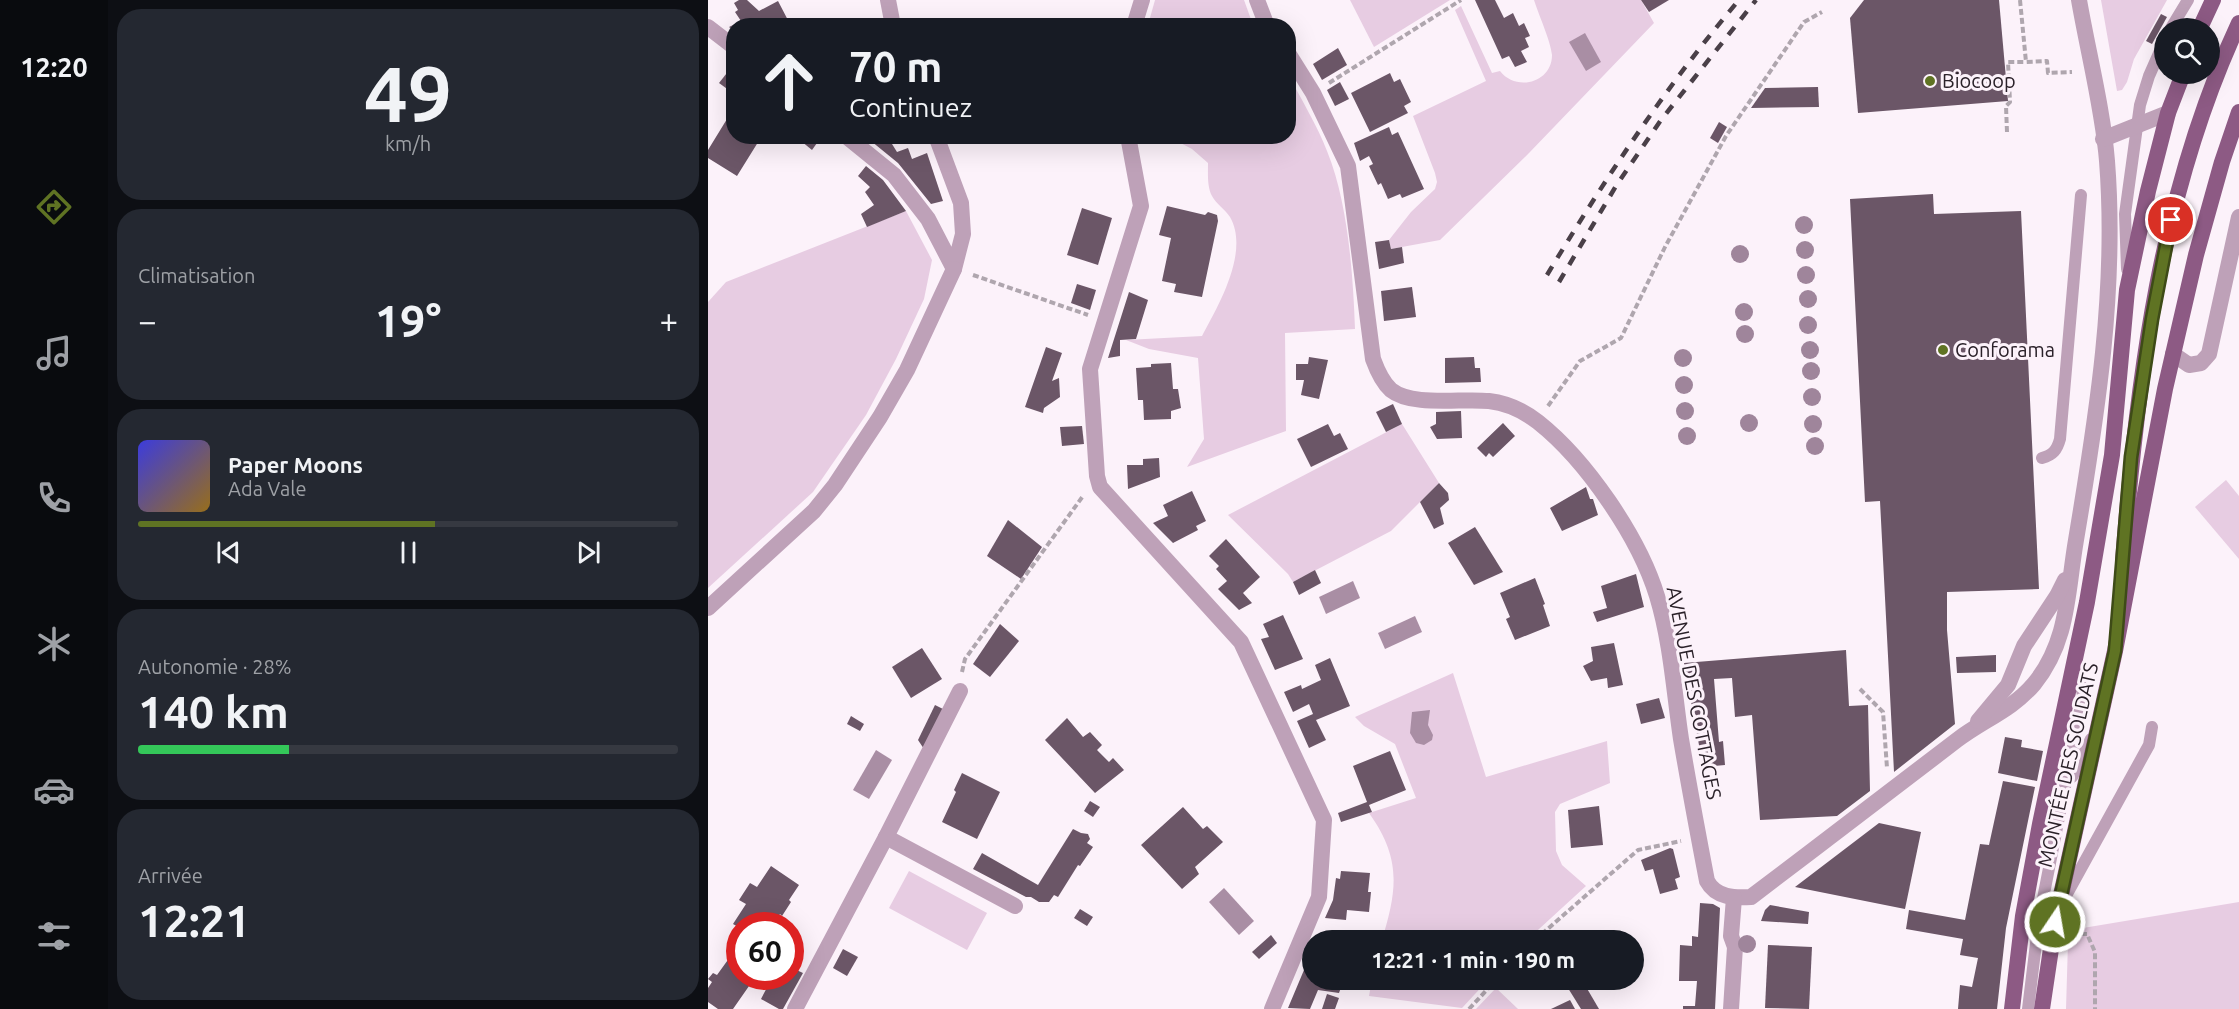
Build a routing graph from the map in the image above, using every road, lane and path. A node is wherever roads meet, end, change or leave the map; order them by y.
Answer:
1 (888, 0) edge
2 (1142, 0) edge
3 (1257, 0) edge
4 (1461, 0) edge
5 (2020, 0) edge
6 (2079, 0) edge
7 (2188, 0) edge
8 (2213, 0) edge
9 (1822, 12) dead end
10 (891, 18) edge
11 (1136, 18) edge
12 (1264, 18) edge
13 (2177, 18) edge
14 (2205, 18) edge
15 (2239, 22) edge
16 (708, 27) edge
17 (726, 41) edge
18 (2026, 62) junction
19 (1296, 65) edge
20 (2154, 65) edge
21 (2076, 77) dead end
22 (2178, 84) edge
23 (1314, 93) junction
24 (2239, 112) edge
25 (2168, 113) junction
26 (2137, 127) junction
27 (2007, 132) dead end
28 (2103, 139) junction
29 (856, 144) edge
30 (939, 144) edge
31 (1129, 144) edge
32 (2081, 195) dead end
33 (2239, 218) edge
34 (954, 269) junction
35 (2127, 290) junction
36 (1105, 321) junction
37 (2173, 354) junction
38 (1537, 421) junction
39 (2131, 457) junction
40 (2042, 458) dead end
41 (1097, 476) junction
42 (2071, 565) junction
43 (2087, 603) junction
44 (708, 608) edge
45 (2115, 651) junction
46 (2075, 660) junction
47 (1860, 688) dead end
48 (960, 691) joint
49 (2100, 718) junction
50 (2152, 727) dead end
51 (1963, 736) junction
52 (1887, 775) dead end
53 (2065, 792) junction
54 (886, 837) junction
55 (1699, 838) junction
56 (1734, 898) junction
57 (1015, 906) dead end
58 (2057, 916) junction
59 (1546, 930) edge
60 (1487, 990) edge
61 (795, 1009) edge
62 (1272, 1009) edge
63 (1469, 1009) edge
64 (1731, 1009) edge
65 (2013, 1009) edge
66 (2028, 1009) edge
67 (2042, 1009) edge
68 (2095, 1009) edge

1 - 10 street
2 - 11 street
3 - 12 street
4 - 23 path
5 - 18 path
6 - 28 street
7 - 13 lane
8 - 14 main road
9 - 38 path
15 - 39 main road
16 - 17 street
18 - 21 path
18 - 27 path
19 - 23 street, AVENUE DES COTTAGES
20 - 26 lane
22 - 25 main road
23 - 38 street, AVENUE DES COTTAGES
24 - 37 main road, MONTÉE DES SOLDATS
25 - 26 street
25 - 35 main road
26 - 28 street
26 - 35 lane
28 - 42 street
29 - 34 street
30 - 34 street
31 - 36 street
32 - 40 lane
33 - 37 street
34 - 36 path
34 - 44 street
35 - 43 main road
36 - 41 street
37 - 45 main road, MONTÉE DES SOLDATS
38 - 55 street, AVENUE DES COTTAGES
39 - 43 main road
39 - 45 main road
41 - 48 path
41 - 62 street
42 - 51 street
42 - 51 street
43 - 46 main road, MONTÉE DES SOLDATS
45 - 49 main road, MONTÉE DES SOLDATS
46 - 53 lane
46 - 65 main road, MONTÉE DES SOLDATS
47 - 52 path
48 - 54 street
49 - 53 lane
49 - 58 main road, MONTÉE DES SOLDATS
50 - 58 lane
51 - 56 street
53 - 66 lane
54 - 57 street
54 - 61 street
55 - 56 street, AVENUE DES COTTAGES
55 - 59 path
56 - 64 street
58 - 67 main road, MONTÉE DES SOLDATS
58 - 68 path
60 - 63 path

